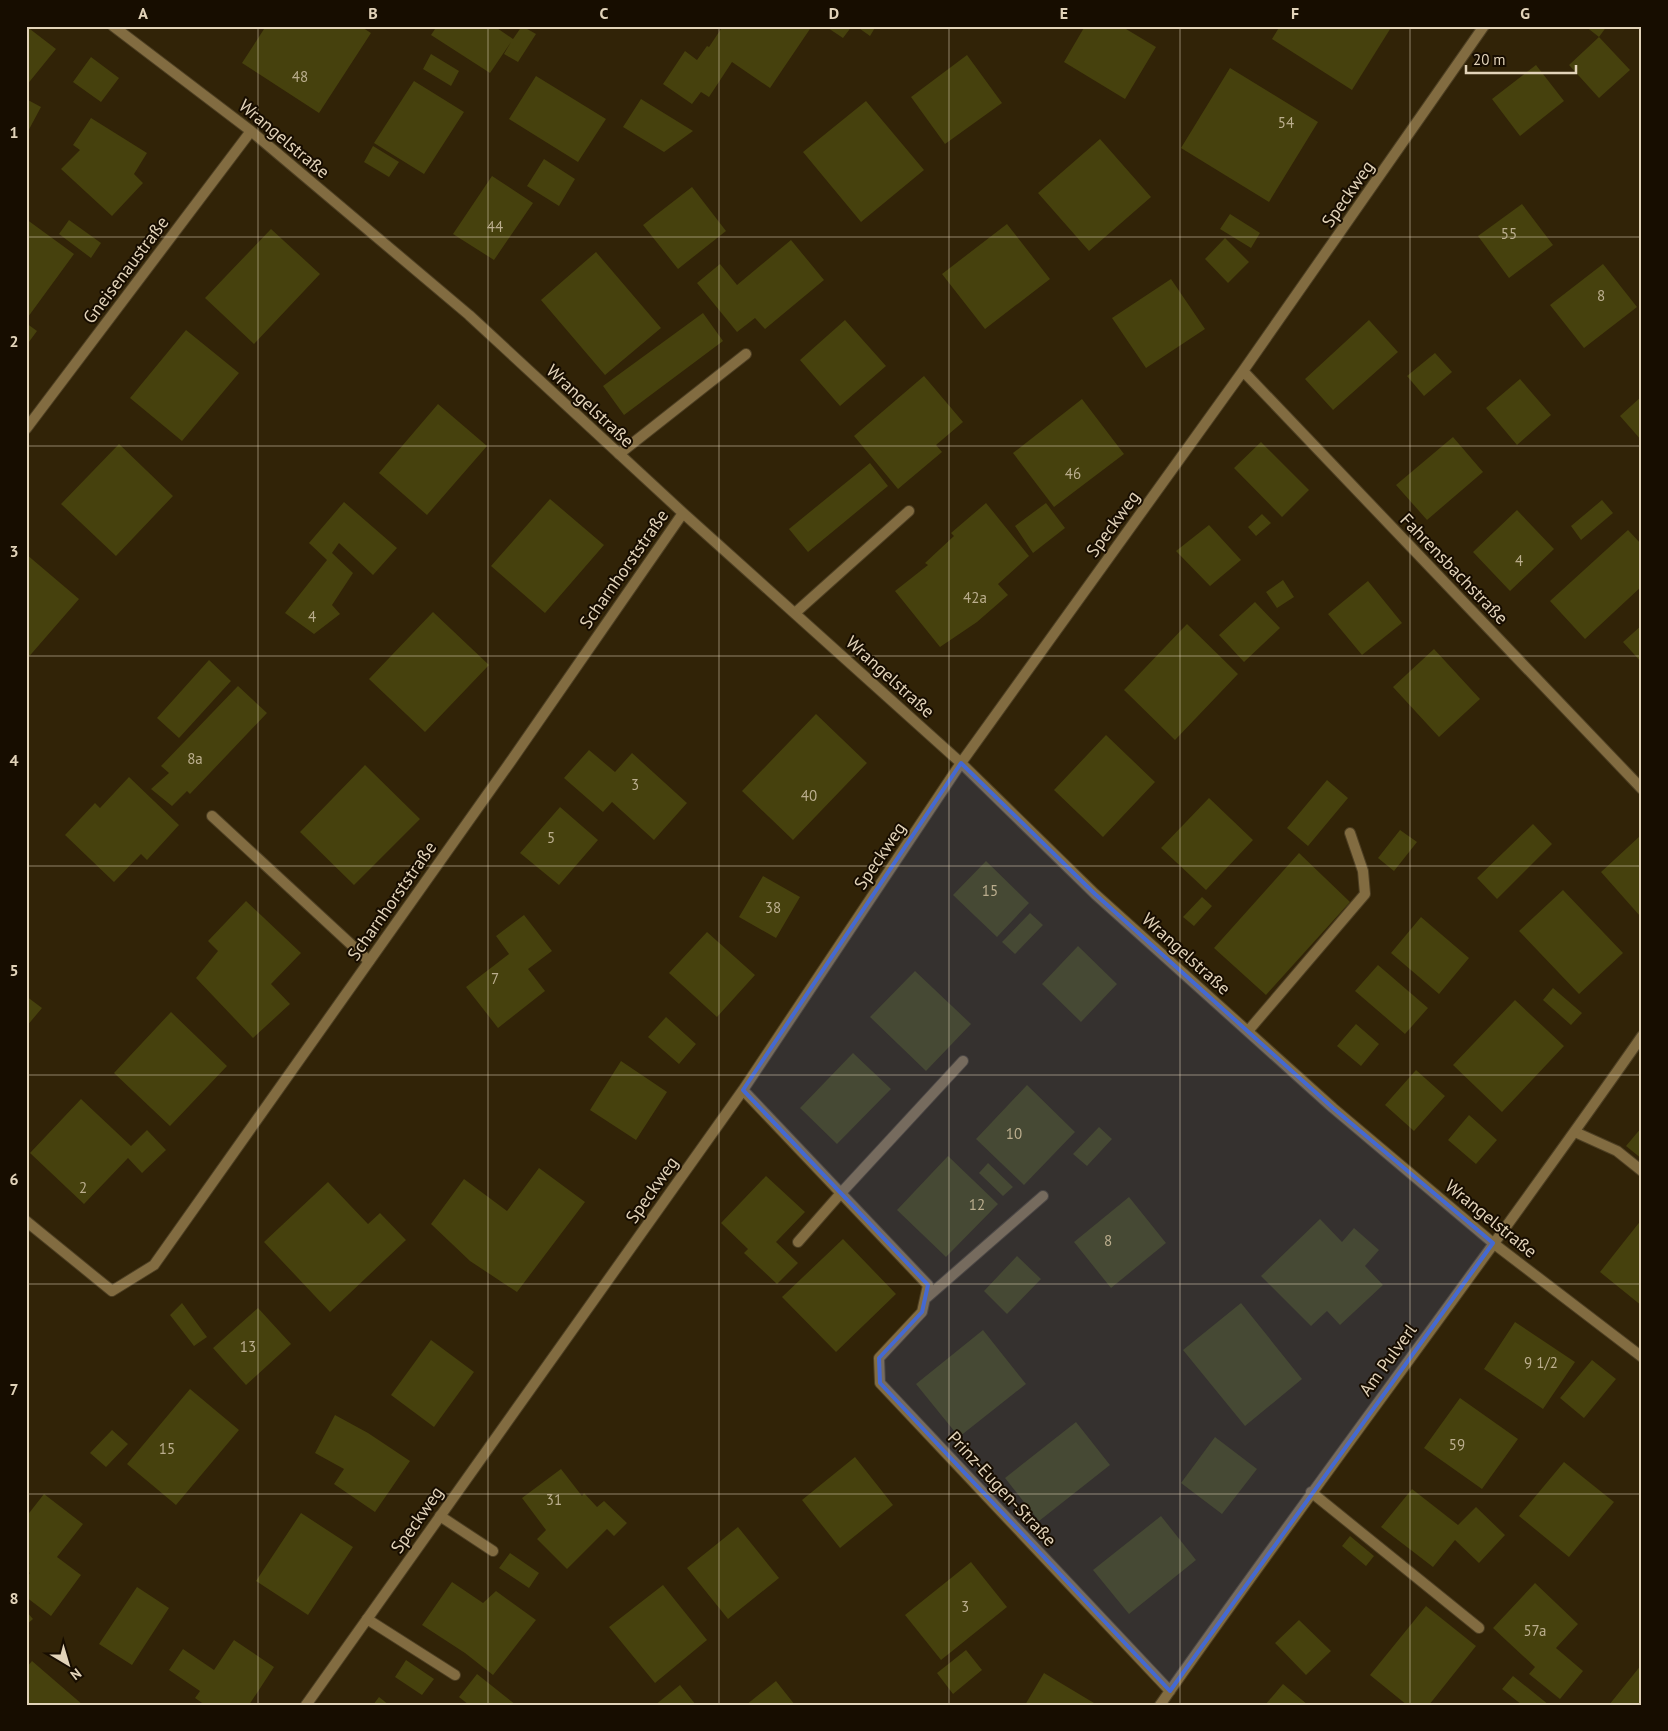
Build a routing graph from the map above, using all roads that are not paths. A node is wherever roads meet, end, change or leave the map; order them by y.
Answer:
1 (113, 26) edge
2 (1484, 26) edge
3 (251, 131) junction
4 (746, 354) dead end
5 (1243, 371) junction
6 (26, 429) edge
7 (619, 454) junction
8 (909, 511) dead end
9 (683, 513) junction
10 (795, 613) junction
11 (962, 763) junction
12 (1642, 789) edge
13 (212, 816) dead end
14 (1350, 832) dead end
15 (369, 961) junction
16 (1248, 1031) junction
17 (1642, 1036) edge
18 (963, 1062) dead end
19 (743, 1090) junction
20 (1575, 1132) junction
21 (1642, 1171) edge
22 (841, 1193) junction
23 (1043, 1196) dead end
24 (26, 1221) edge
25 (798, 1242) dead end
26 (1493, 1243) junction
27 (925, 1299) junction
28 (1642, 1357) edge
29 (1311, 1492) junction
30 (440, 1516) junction
31 (493, 1551) dead end
32 (367, 1619) junction
33 (1479, 1628) dead end
34 (455, 1675) dead end
35 (1170, 1691) junction
36 (306, 1705) edge
37 (1160, 1705) edge

1 - 3 street, Wrangelstraße
2 - 5 street, Speckweg
3 - 6 street, Gneisenaustraße
3 - 7 street, Wrangelstraße
4 - 7 street
5 - 11 street, Speckweg
5 - 12 street, Fahrensbachstraße
7 - 9 street, Wrangelstraße
8 - 10 street
9 - 10 street, Wrangelstraße
9 - 15 street, Scharnhorststraße
10 - 11 street, Wrangelstraße
11 - 16 street, Wrangelstraße
11 - 19 street, Speckweg
13 - 15 street
14 - 16 street
15 - 24 street, Scharnhorststraße
16 - 26 street, Wrangelstraße
17 - 20 street, Am Pulverl
18 - 22 street
19 - 22 street
19 - 30 street, Speckweg
20 - 21 street
20 - 26 street, Am Pulverl
22 - 25 street
22 - 27 street
23 - 27 street, Prinz-Eugen-Straße
26 - 28 street, Wrangelstraße
26 - 29 street, Am Pulverl
27 - 35 street, Prinz-Eugen-Straße
29 - 33 street
29 - 35 street, Am Pulverl
30 - 31 street
30 - 32 street, Speckweg
32 - 34 street
32 - 36 street, Speckweg
35 - 37 street, Am Pulverl

